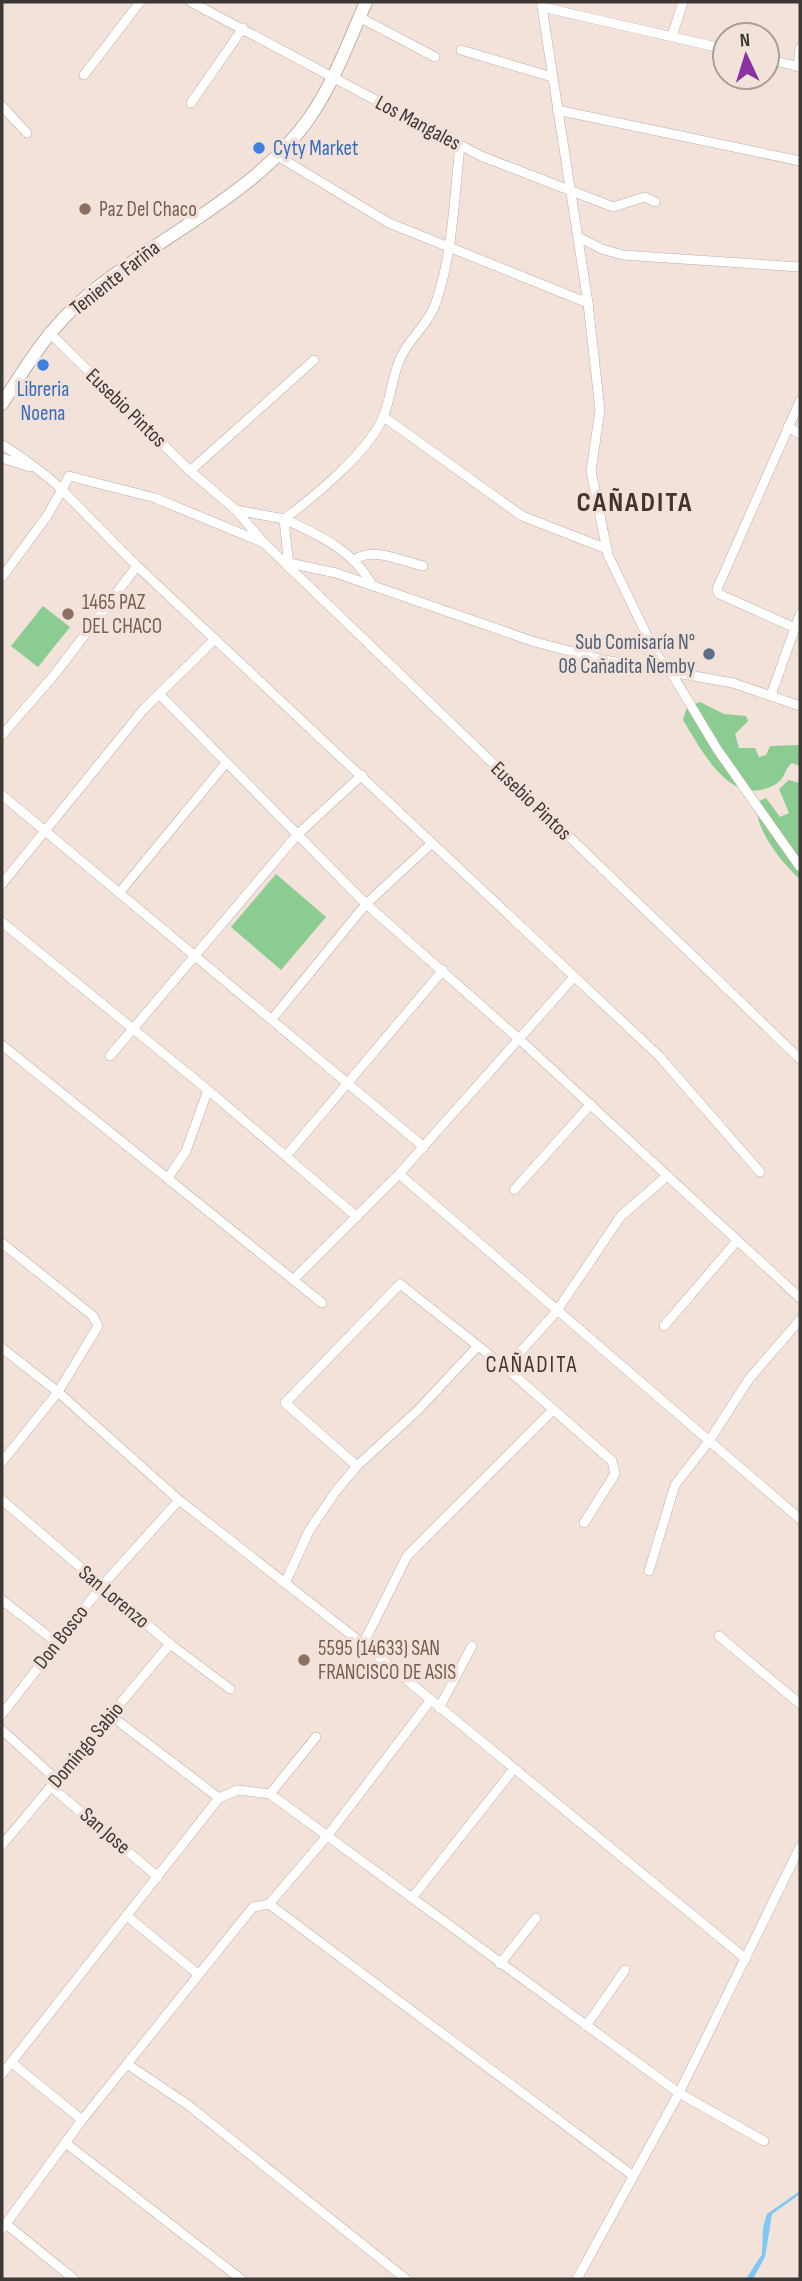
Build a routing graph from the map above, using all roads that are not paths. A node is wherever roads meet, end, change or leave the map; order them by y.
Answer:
1 (140, 2) edge
2 (191, 2) edge
3 (366, 2) edge
4 (683, 2) edge
5 (542, 4) edge
6 (359, 17) junction
7 (243, 28) junction
8 (672, 36) junction
9 (711, 46) edge
10 (800, 48) edge
11 (461, 50) dead end
12 (435, 57) dead end
13 (781, 62) edge
14 (799, 67) edge
15 (84, 75) dead end
16 (552, 77) junction
17 (333, 78) junction
18 (191, 103) dead end
19 (2, 106) edge
20 (556, 110) junction
21 (27, 133) dead end
22 (460, 146) junction
23 (276, 155) junction
24 (800, 161) edge
25 (572, 191) junction
26 (654, 202) dead end
27 (580, 238) junction
28 (449, 248) junction
29 (800, 267) edge
30 (589, 303) junction
31 (48, 332) junction
32 (314, 360) dead end
33 (800, 401) edge
34 (2, 404) edge
35 (384, 417) junction
36 (788, 427) junction
37 (800, 433) edge
38 (2, 445) edge
39 (2, 458) edge
40 (31, 467) junction
41 (190, 471) junction
42 (62, 490) junction
43 (236, 510) junction
44 (284, 519) junction
45 (262, 542) junction
46 (607, 549) junction
47 (355, 560) junction
48 (289, 565) junction
49 (137, 566) junction
50 (423, 566) dead end
51 (2, 577) edge
52 (372, 585) junction
53 (800, 614) edge
54 (795, 628) junction
55 (215, 639) junction
56 (672, 674) junction
57 (771, 695) junction
58 (161, 696) junction
59 (800, 706) edge
60 (2, 735) edge
61 (226, 764) junction
62 (362, 775) junction
63 (2, 795) edge
64 (44, 832) junction
65 (297, 835) junction
66 (432, 843) junction
67 (800, 867) edge
68 (2, 884) edge
69 (119, 893) junction
70 (366, 904) junction
71 (2, 922) edge
72 (195, 957) junction
73 (443, 970) junction
74 (574, 977) junction
75 (272, 1019) junction
76 (132, 1029) junction
77 (518, 1038) junction
78 (2, 1045) edge
79 (110, 1056) dead end
80 (800, 1059) edge
81 (348, 1084) junction
82 (208, 1090) junction
83 (591, 1104) junction
84 (424, 1147) junction
85 (286, 1156) junction
86 (760, 1172) dead end
87 (399, 1174) junction
88 (667, 1176) junction
89 (167, 1178) junction
90 (514, 1189) dead end
91 (356, 1217) junction
92 (736, 1242) junction
93 (2, 1243) edge
94 (294, 1279) junction
95 (800, 1298) edge
96 (322, 1303) dead end
97 (556, 1312) junction
98 (800, 1320) edge
99 (664, 1326) dead end
100 (477, 1346) junction
101 (2, 1348) edge
102 (506, 1368) junction
103 (58, 1392) junction
104 (552, 1411) junction
105 (709, 1441) junction
106 (2, 1462) edge
107 (357, 1466) junction
108 (2, 1500) edge
109 (179, 1500) junction
110 (800, 1518) edge
111 (584, 1524) dead end
112 (649, 1572) dead end
113 (285, 1583) junction
114 (101, 1587) junction
115 (2, 1600) edge
116 (719, 1636) dead end
117 (56, 1642) junction
118 (170, 1644) junction
119 (363, 1644) junction
120 (472, 1646) dead end
121 (230, 1689) dead end
122 (430, 1701) junction
123 (800, 1704) edge
124 (439, 1708) junction
125 (2, 1714) edge
126 (110, 1715) junction
127 (2, 1730) edge
128 (316, 1737) dead end
129 (513, 1770) junction
130 (54, 1783) junction
131 (270, 1794) junction
132 (219, 1798) junction
133 (328, 1835) junction
134 (2, 1845) edge
135 (800, 1847) edge
136 (158, 1877) junction
137 (412, 1898) junction
138 (269, 1904) junction
139 (127, 1916) junction
140 (536, 1918) dead end
141 (746, 1959) junction
142 (500, 1964) junction
143 (625, 1970) dead end
144 (198, 1975) junction
145 (586, 2026) junction
146 (12, 2062) junction
147 (127, 2064) junction
148 (2, 2074) edge
149 (679, 2093) junction
150 (82, 2120) junction
151 (764, 2141) dead end
152 (67, 2144) junction
153 (632, 2175) junction
154 (4, 2226) edge
155 (74, 2279) edge
156 (241, 2279) edge
157 (406, 2279) edge
158 (577, 2279) edge

1 - 15 street
2 - 7 street, Los Mangales
3 - 6 street, Teniente Fariña
4 - 8 street
5 - 8 street
5 - 16 street
6 - 12 street
6 - 17 street, Teniente Fariña
7 - 17 street, Los Mangales
7 - 18 street
8 - 9 street
10 - 14 street
11 - 16 street
13 - 14 street
16 - 20 street
17 - 22 street, Los Mangales
17 - 23 street, Teniente Fariña
19 - 21 street
20 - 24 street
20 - 25 street
22 - 25 street, Los Mangales
22 - 28 street
23 - 28 street
23 - 31 street, Teniente Fariña
25 - 26 street, Los Mangales
25 - 27 street
27 - 29 street
27 - 30 street
28 - 30 street
28 - 35 street
30 - 46 street
31 - 34 street, Teniente Fariña
31 - 41 street, Eusebio Pintos
32 - 41 street
33 - 36 street
35 - 44 street
35 - 46 street
36 - 37 street
36 - 54 street
38 - 40 street
39 - 40 street
40 - 42 street
41 - 43 street, Eusebio Pintos
42 - 45 street
42 - 49 street
42 - 51 street
43 - 44 street
43 - 45 street, Eusebio Pintos
44 - 47 street
44 - 48 street
45 - 48 street, Eusebio Pintos
46 - 56 street
47 - 50 street
47 - 52 street
48 - 52 street
48 - 80 street, Eusebio Pintos
49 - 55 street
49 - 60 street
52 - 56 street
53 - 54 street
54 - 57 street
55 - 58 street
55 - 62 street
56 - 57 street
56 - 67 street
57 - 59 street
58 - 61 street
58 - 64 street
61 - 65 street
61 - 69 street
62 - 65 street
62 - 66 street
63 - 64 street
64 - 68 street
64 - 69 street
65 - 70 street
65 - 72 street
66 - 70 street
66 - 74 street
69 - 72 street
70 - 73 street
70 - 75 street
71 - 76 street
72 - 75 street
72 - 76 street
73 - 77 street
73 - 81 street
74 - 77 street
74 - 86 street
75 - 81 street
76 - 79 street
76 - 82 street
77 - 83 street
77 - 84 street
78 - 89 street
81 - 84 street
81 - 85 street
82 - 85 street
82 - 89 street
83 - 88 street
83 - 90 street
84 - 87 street
85 - 91 street
87 - 91 street
87 - 97 street
88 - 92 street
88 - 97 street
89 - 94 street
91 - 94 street
92 - 95 street
92 - 99 street
93 - 103 street
94 - 96 street
97 - 102 street
97 - 105 street
98 - 105 street
100 - 102 street
100 - 107 street
100 - 107 street
101 - 103 street
102 - 104 street
103 - 106 street
103 - 109 street
104 - 111 street
104 - 119 street
105 - 110 street
105 - 112 street
107 - 113 street
108 - 114 street, San Lorenzo
109 - 113 street
109 - 114 street, Don Bosco
113 - 119 street
114 - 117 street, Don Bosco
114 - 118 street, San Lorenzo
115 - 117 street
116 - 123 street
117 - 125 street, Don Bosco
118 - 121 street, San Lorenzo
118 - 126 street, Domingo Sabio
119 - 122 street
120 - 124 street
122 - 124 street
122 - 133 street
124 - 129 street
126 - 130 street, Domingo Sabio
126 - 132 street
127 - 130 street, San Jose
128 - 131 street
129 - 137 street
129 - 141 street
130 - 134 street, Domingo Sabio
130 - 136 street, San Jose
131 - 132 street
131 - 133 street
132 - 136 street
133 - 137 street
133 - 138 street
135 - 141 street
136 - 139 street
137 - 142 street
138 - 144 street
138 - 153 street
139 - 144 street
139 - 146 street
140 - 142 street
141 - 149 street
142 - 145 street
143 - 145 street
144 - 147 street
145 - 149 street
146 - 148 street
146 - 150 street
147 - 150 street
147 - 157 street
149 - 151 street
149 - 153 street
150 - 152 street
152 - 154 street
152 - 156 street
153 - 158 street
154 - 155 street

